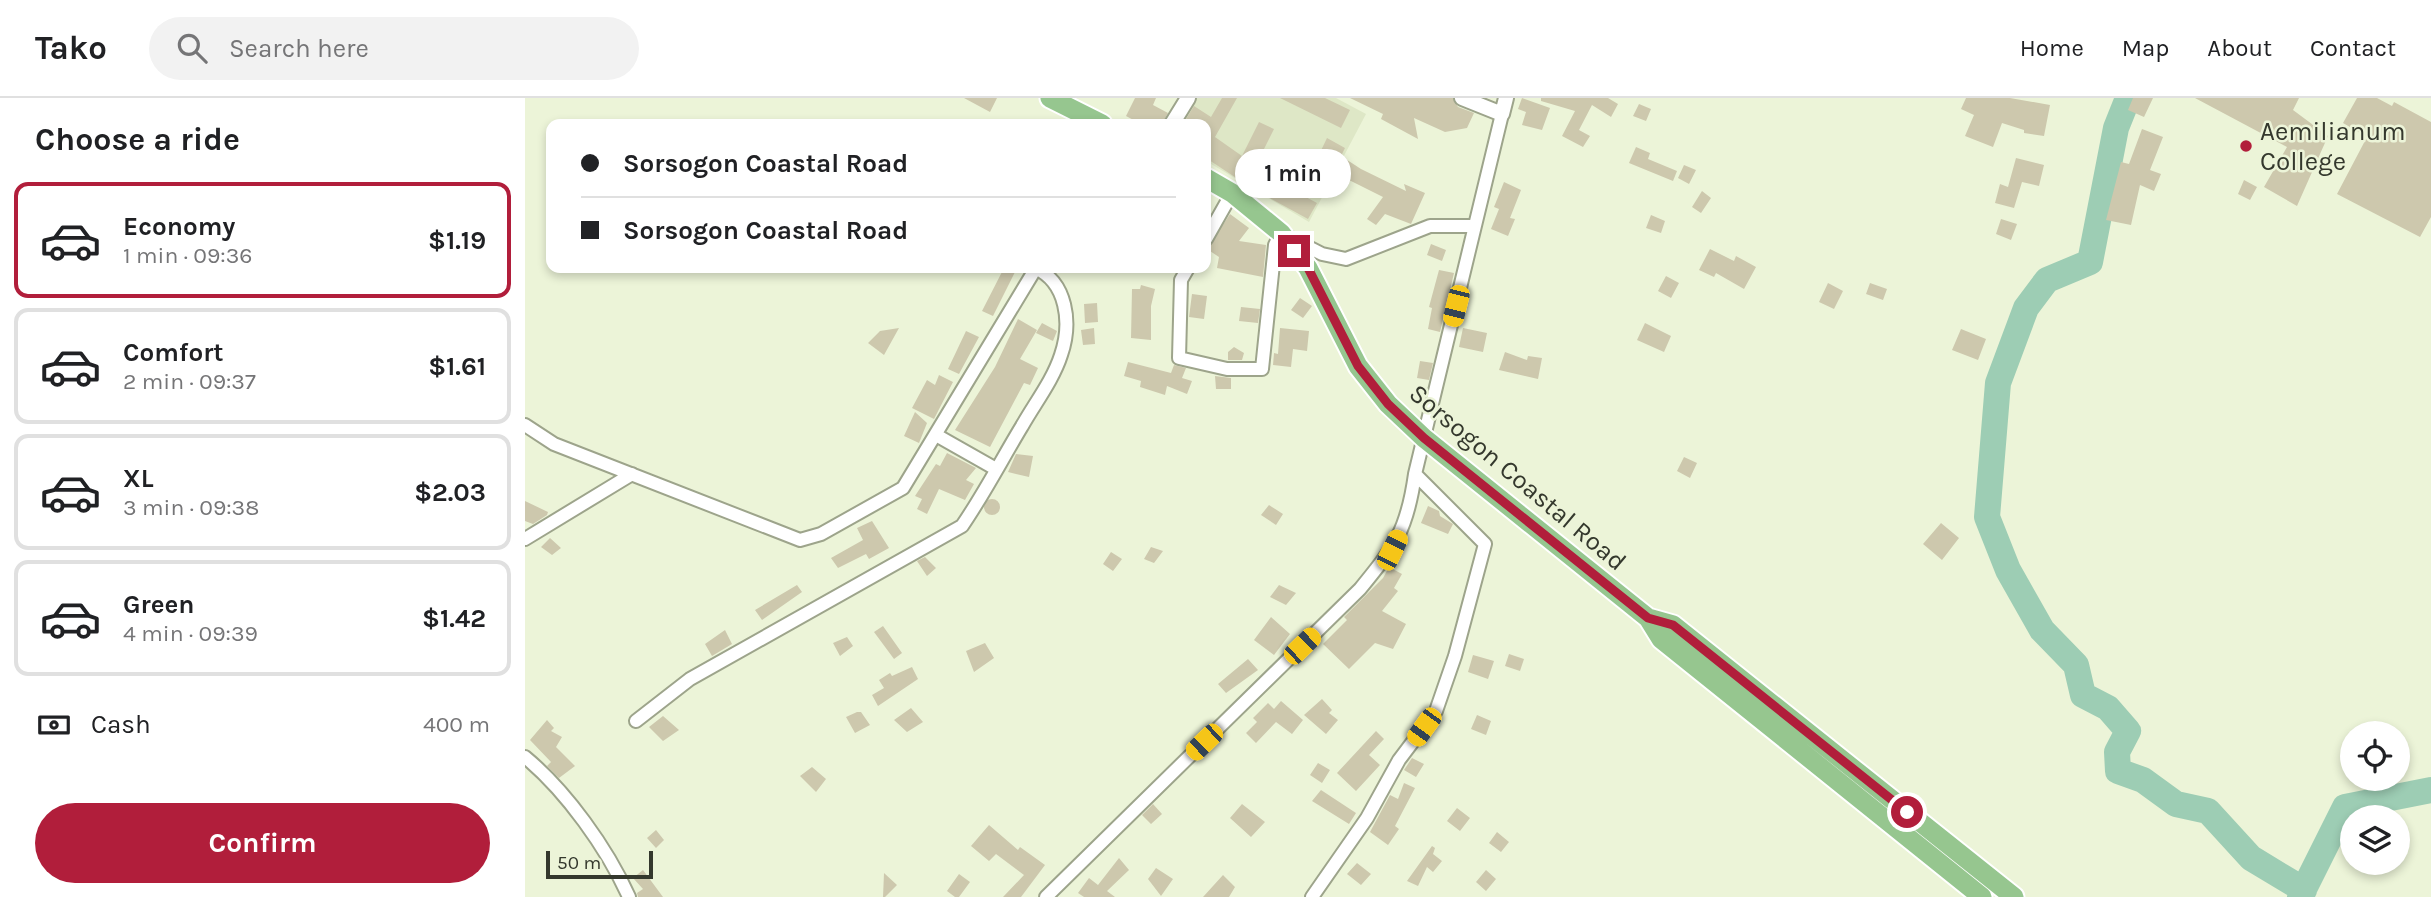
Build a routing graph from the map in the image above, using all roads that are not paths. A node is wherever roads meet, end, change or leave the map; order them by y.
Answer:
1 (1050, 98) edge
2 (1188, 98) edge
3 (1462, 98) edge
4 (1506, 98) edge
5 (1502, 114) junction
6 (1073, 118) edge
7 (1175, 119) edge
8 (1211, 181) edge
9 (1233, 193) junction
10 (1475, 226) junction
11 (1211, 230) edge
12 (1281, 233) junction
13 (1033, 273) edge
14 (1049, 273) edge
15 (1185, 273) edge
16 (525, 425) edge
17 (936, 435) junction
18 (1424, 438) junction
19 (996, 469) junction
20 (632, 474) junction
21 (1415, 474) junction
22 (525, 539) edge
23 (1648, 618) junction
24 (636, 722) dead end
25 (525, 757) edge
26 (629, 897) edge
27 (1046, 897) edge
28 (1312, 897) edge
29 (1982, 897) edge
30 (2014, 897) edge

1 - 6 highway
2 - 7 street
3 - 5 street
4 - 5 street
5 - 10 street
8 - 9 highway, Sorsogon Coastal Road
9 - 11 street
9 - 12 highway, Sorsogon Coastal Road
10 - 12 street
10 - 18 street
12 - 15 street
12 - 18 highway, Sorsogon Coastal Road
13 - 17 street
14 - 19 street
16 - 20 street
17 - 19 street
17 - 20 street
18 - 21 street
18 - 23 highway, Sorsogon Coastal Road
19 - 24 street
20 - 22 street
21 - 27 street
21 - 28 street
23 - 29 highway, Sorsogon Coastal Road
23 - 30 highway, Sorsogon Coastal Road
25 - 26 street

